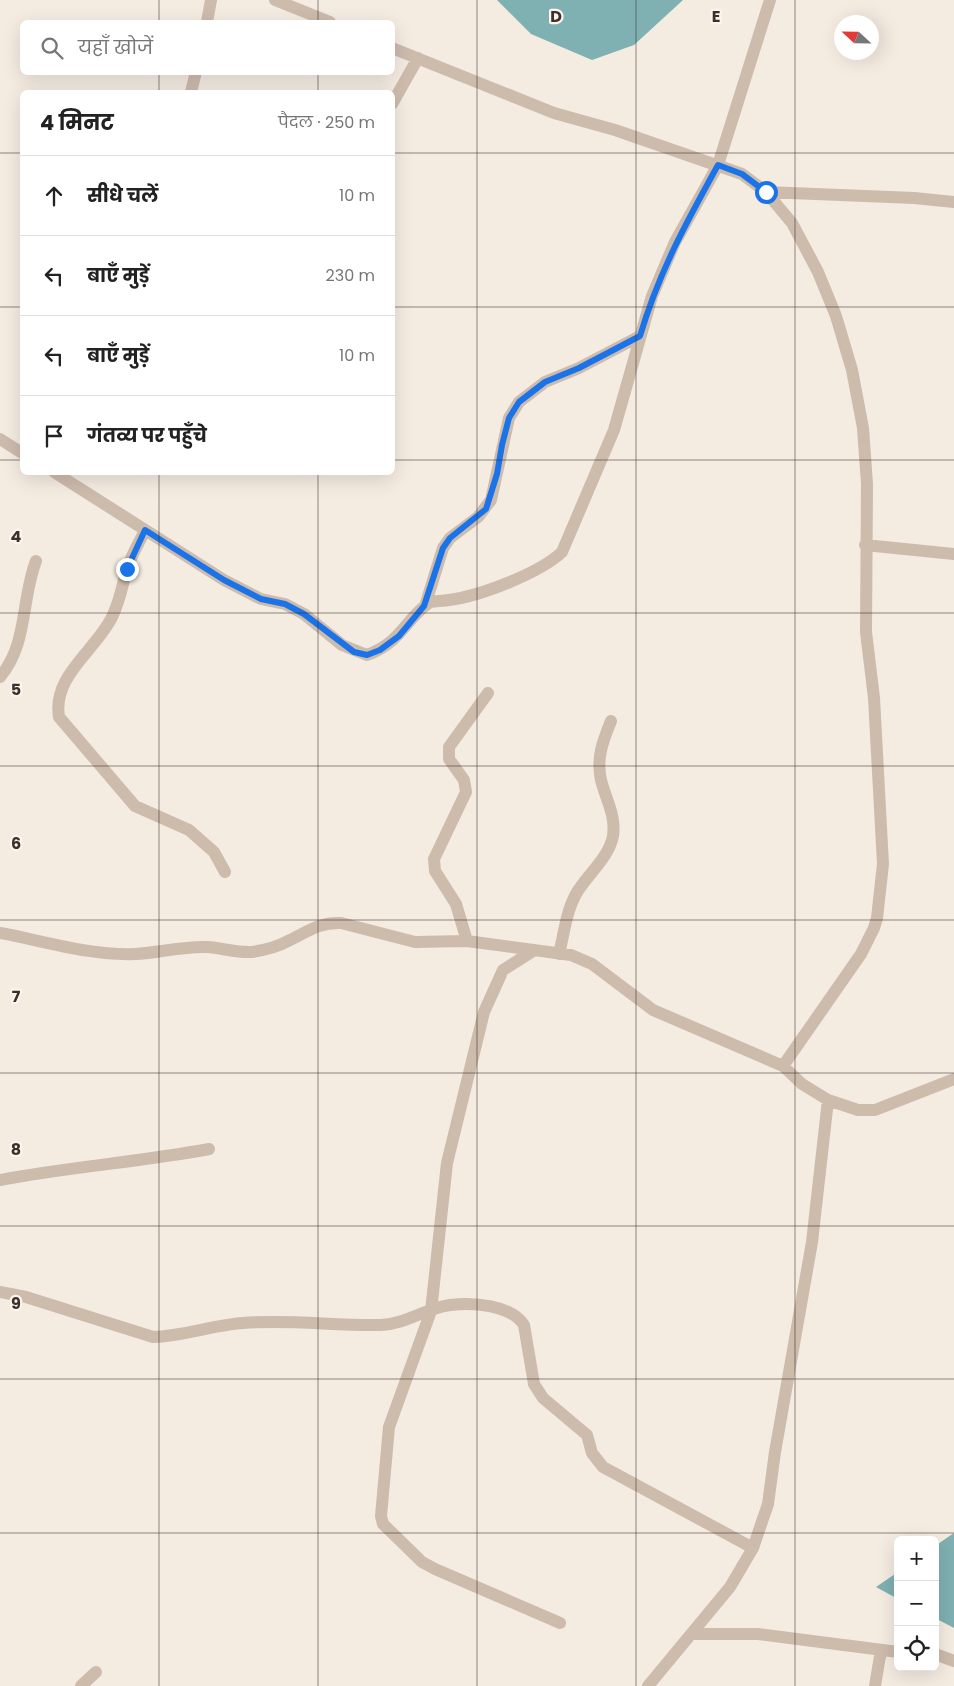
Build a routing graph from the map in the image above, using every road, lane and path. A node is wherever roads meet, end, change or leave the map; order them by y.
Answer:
1 (212, 0) edge
2 (275, 0) edge
3 (770, 0) edge
4 (207, 20) edge
5 (325, 20) edge
6 (395, 49) edge
7 (418, 58) junction
8 (195, 75) edge
9 (192, 90) edge
10 (395, 99) edge
11 (718, 165) junction
12 (766, 192) junction
13 (954, 202) edge
14 (640, 336) junction
15 (0, 439) edge
16 (20, 452) edge
17 (72, 477) edge
18 (145, 530) junction
19 (865, 545) junction
20 (954, 554) edge
21 (36, 561) dead end
22 (424, 606) junction
23 (0, 677) edge
24 (488, 693) dead end
25 (611, 721) dead end
26 (225, 872) dead end
27 (0, 933) edge
28 (467, 941) junction
29 (533, 951) junction
30 (559, 954) junction
31 (783, 1066) junction
32 (954, 1079) edge
33 (828, 1100) junction
34 (208, 1149) dead end
35 (0, 1180) edge
36 (0, 1292) edge
37 (431, 1311) junction
38 (753, 1548) junction
39 (560, 1623) dead end
40 (692, 1634) junction
41 (881, 1650) junction
42 (894, 1652) edge
43 (939, 1655) edge
44 (954, 1661) edge
45 (96, 1672) dead end
46 (81, 1686) edge
47 (648, 1686) edge
48 (875, 1686) edge

1 - 4 street
2 - 5 street
3 - 11 street
6 - 7 street
7 - 10 street
7 - 11 street
8 - 9 street
11 - 12 street
11 - 14 street
12 - 13 street
12 - 19 street
14 - 22 street
14 - 22 street
15 - 16 street
17 - 18 street
18 - 22 street
18 - 26 street
19 - 20 street
19 - 31 street
21 - 23 street
24 - 28 street
25 - 30 street
27 - 28 street
28 - 29 street
29 - 30 street
29 - 37 street
30 - 31 street
31 - 33 street
32 - 33 street
33 - 38 street
34 - 35 street
36 - 37 street
37 - 38 street
37 - 39 street
38 - 40 street
40 - 41 street
40 - 47 street
41 - 42 street
41 - 48 street
43 - 44 street
45 - 46 street

